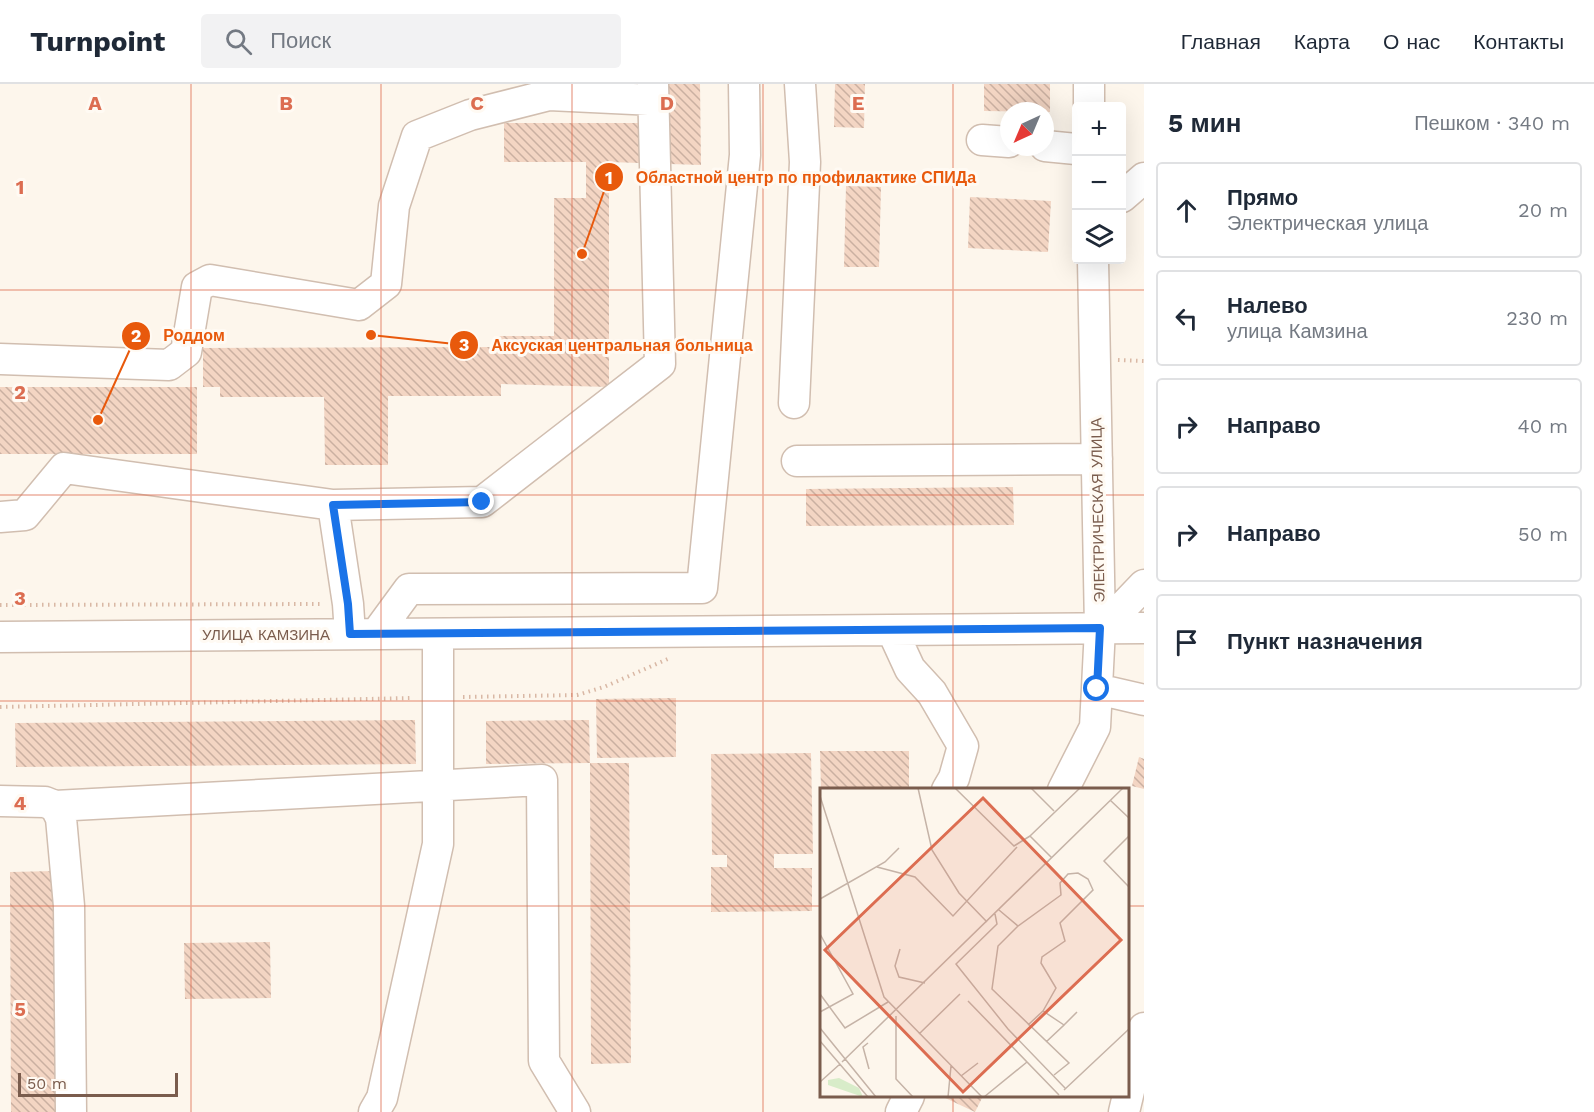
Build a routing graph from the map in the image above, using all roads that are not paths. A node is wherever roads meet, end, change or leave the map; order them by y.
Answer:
1 (744, 84) edge
2 (800, 84) edge
3 (1089, 84) edge
4 (548, 89) edge
5 (654, 92) edge
6 (1089, 102) edge
7 (1054, 147) edge
8 (1072, 149) edge
9 (1144, 178) edge
10 (1126, 194) edge
11 (1093, 264) edge
12 (0, 359) edge
13 (794, 403) dead end
14 (1097, 459) junction
15 (797, 461) dead end
16 (333, 505) junction
17 (0, 517) edge
18 (1144, 585) edge
19 (1116, 614) edge
20 (1144, 628) edge
21 (892, 630) junction
22 (363, 634) junction
23 (438, 634) junction
24 (0, 638) edge
25 (1097, 689) junction
26 (1144, 700) edge
27 (436, 786) junction
28 (948, 788) edge
29 (1064, 788) edge
30 (0, 801) edge
31 (55, 806) junction
32 (1144, 1028) edge
33 (1129, 1091) edge
34 (908, 1097) edge
35 (1128, 1097) edge
36 (71, 1112) edge
37 (374, 1112) edge
38 (575, 1112) edge
39 (901, 1112) edge
40 (1124, 1112) edge

1 - 22 street
2 - 13 street
3 - 6 street
4 - 5 street
4 - 12 street
5 - 16 street
7 - 8 street
9 - 10 street
11 - 14 street, ЭЛЕКТРИЧЕСКАЯ УЛИЦА
14 - 15 street
14 - 19 street, ЭЛЕКТРИЧЕСКАЯ УЛИЦА
16 - 17 street
16 - 22 street
18 - 19 street
19 - 20 street, УЛИЦА КАМЗИНА
19 - 21 street, УЛИЦА КАМЗИНА
19 - 25 street, ЭЛЕКТРИЧЕСКАЯ УЛИЦА
21 - 23 street, УЛИЦА КАМЗИНА
21 - 28 street
22 - 23 street, УЛИЦА КАМЗИНА
22 - 24 street, УЛИЦА КАМЗИНА
23 - 27 street
25 - 26 street
25 - 29 street, ЭЛЕКТРИЧЕСКАЯ УЛИЦА
27 - 31 street
27 - 37 street
27 - 38 street
30 - 31 street
31 - 36 street
32 - 33 street
34 - 39 street
35 - 40 street

